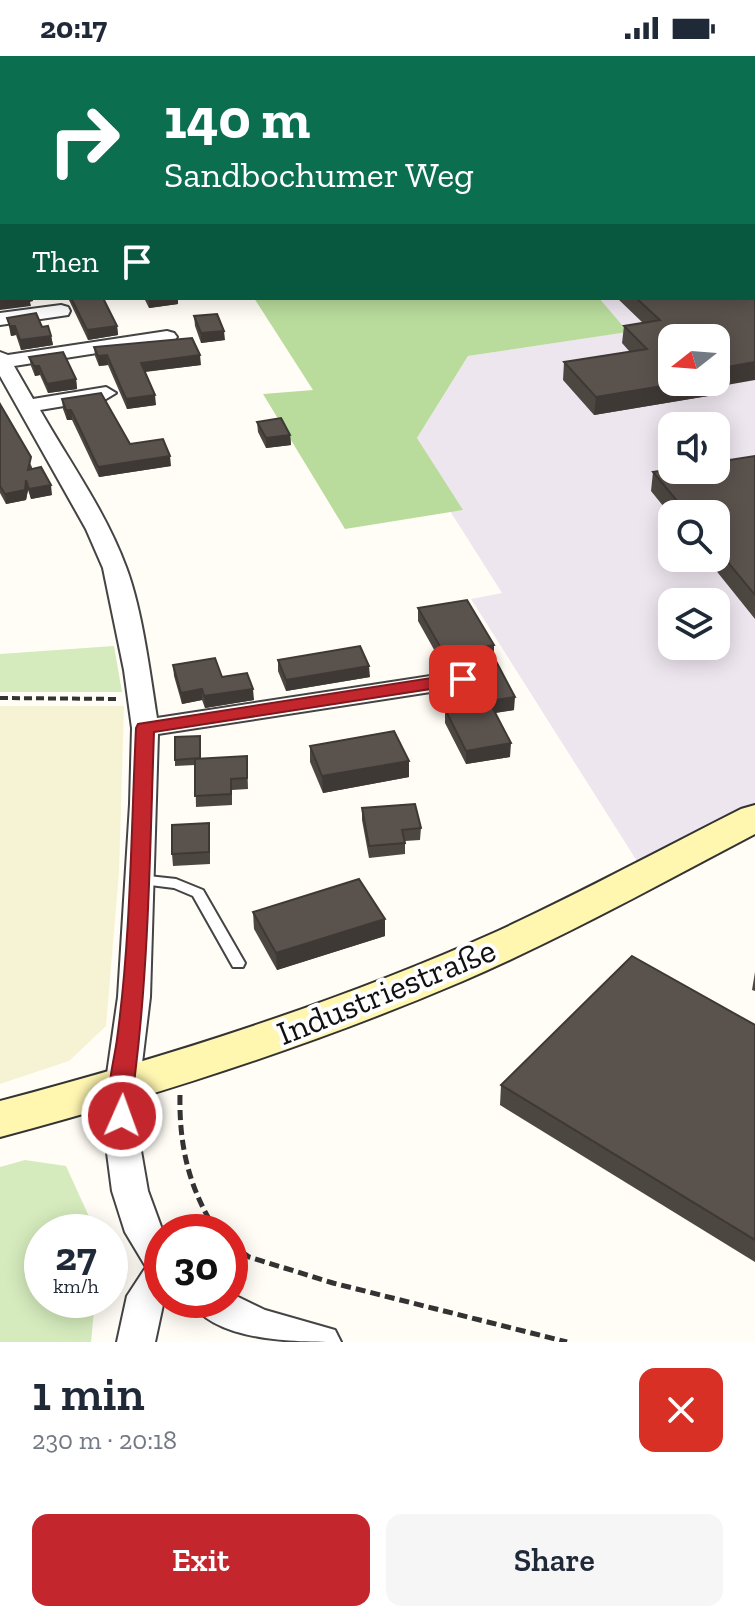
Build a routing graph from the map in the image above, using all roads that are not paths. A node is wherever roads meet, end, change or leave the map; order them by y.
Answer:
1 (61, 311) dead end
2 (0, 319) edge
3 (167, 337) edge
4 (1, 360) edge
5 (106, 393) dead end
6 (26, 406) junction
7 (463, 679) edge
8 (145, 728) junction
9 (755, 818) edge
10 (139, 880) junction
11 (238, 963) dead end
12 (122, 1088) junction
13 (0, 1119) edge
14 (144, 1233) edge
15 (144, 1305) edge
16 (240, 1318) edge
17 (136, 1342) edge
18 (322, 1342) edge

1 - 2 street
3 - 4 street
4 - 6 street
5 - 6 street
6 - 8 street
7 - 8 street
8 - 10 street
9 - 12 street, Industriestraße
10 - 11 lane
10 - 12 street
12 - 13 street, Industriestraße
12 - 14 street
15 - 17 street
16 - 18 street

